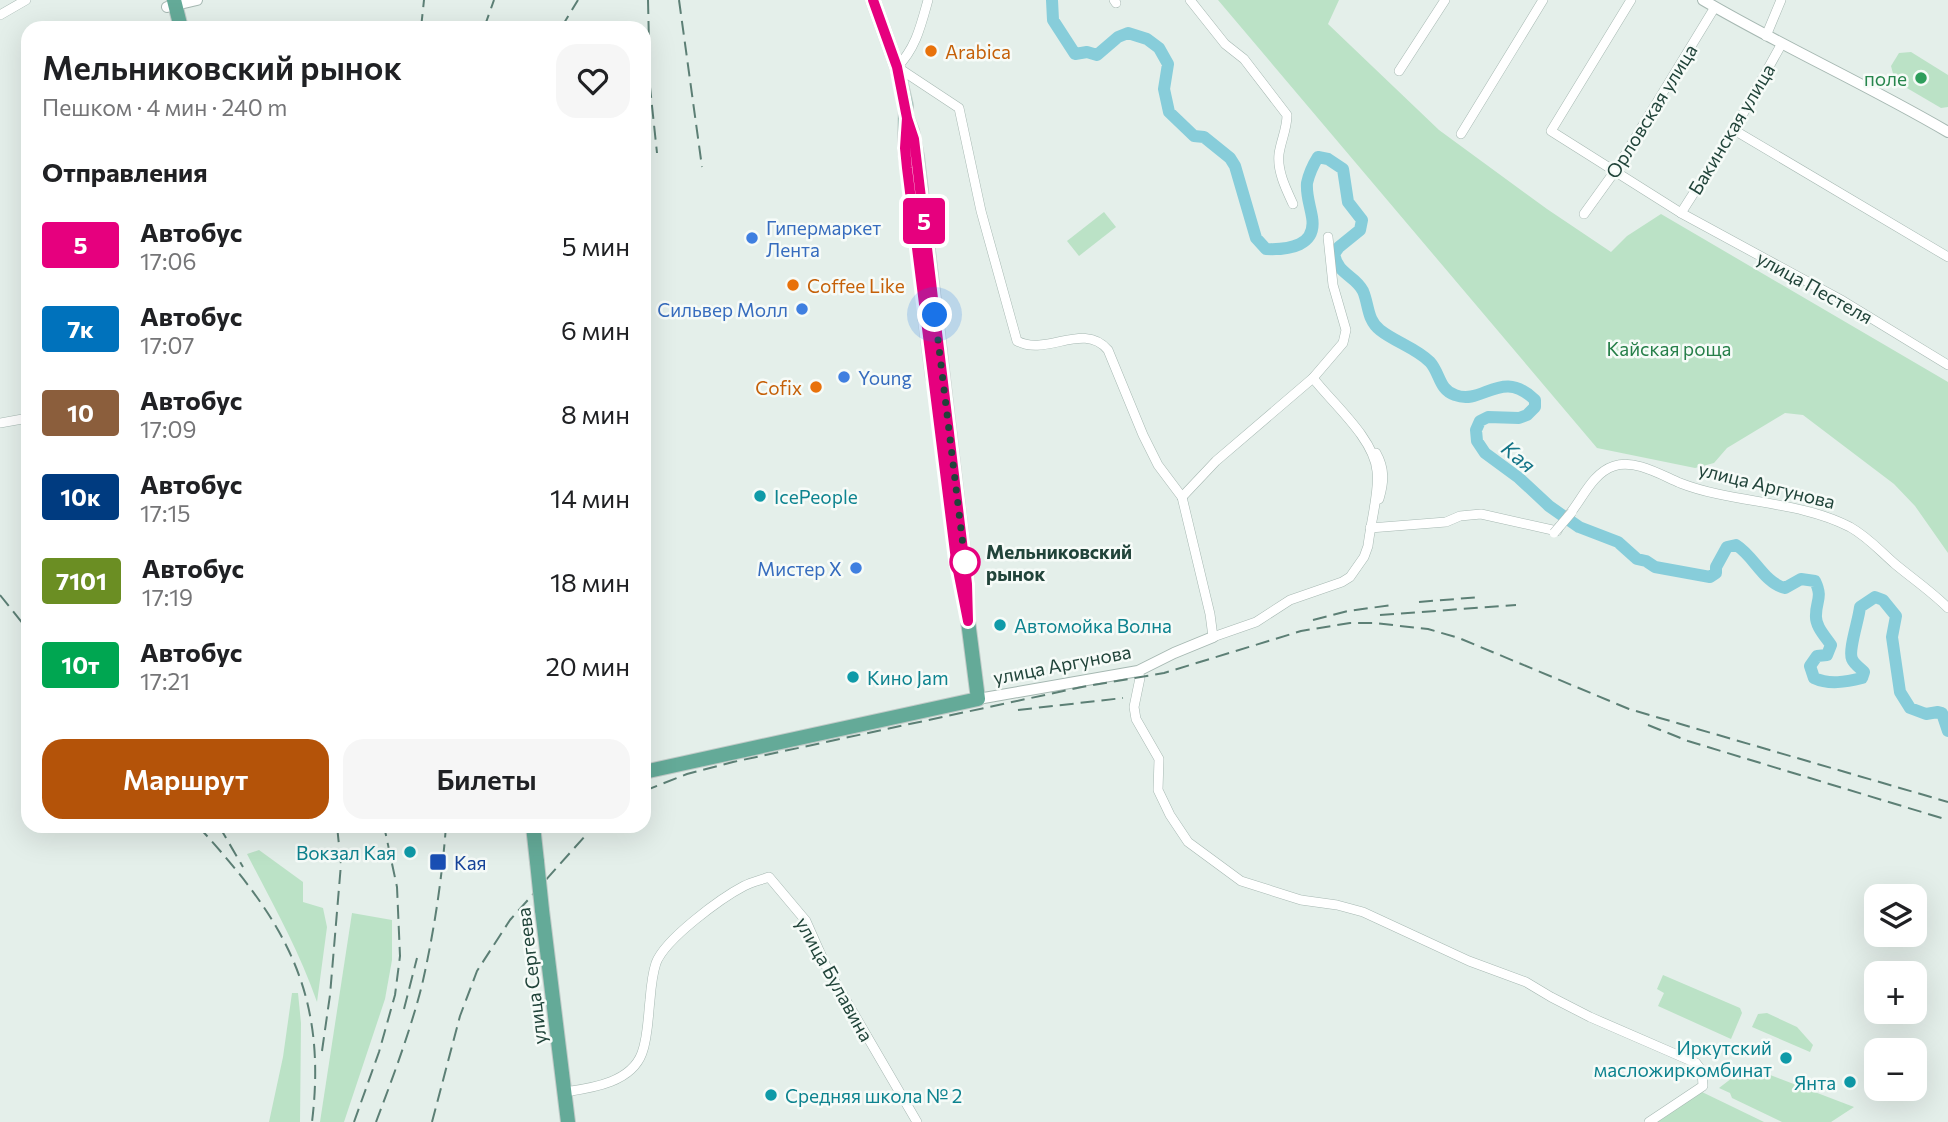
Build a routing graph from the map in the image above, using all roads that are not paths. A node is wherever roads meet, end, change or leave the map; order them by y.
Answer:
1 (26, 0) edge
2 (197, 0) edge
3 (873, 0) edge
4 (928, 0) edge
5 (1191, 0) edge
6 (1445, 0) edge
7 (1543, 0) edge
8 (1632, 0) edge
9 (1703, 0) edge
10 (1780, 0) edge
11 (170, 3) edge
12 (1715, 7) junction
13 (0, 15) edge
14 (172, 21) edge
15 (178, 21) edge
16 (1766, 36) junction
17 (1781, 44) junction
18 (897, 67) junction
19 (1399, 71) dead end
20 (907, 118) junction
21 (1734, 130) junction
22 (1948, 132) edge
23 (1461, 134) dead end
24 (1615, 171) junction
25 (1293, 204) dead end
26 (1681, 213) junction
27 (1584, 214) dead end
28 (1328, 237) dead end
29 (1948, 257) edge
30 (1948, 365) edge
31 (1313, 378) junction
32 (21, 419) edge
33 (0, 423) edge
34 (1182, 497) junction
35 (1370, 528) junction
36 (1948, 608) edge
37 (968, 621) junction
38 (1213, 637) junction
39 (1138, 671) junction
40 (978, 699) junction
41 (651, 770) edge
42 (534, 833) edge
43 (565, 1092) junction
44 (568, 1122) edge
45 (917, 1122) edge
46 (1649, 1122) edge

1 - 13 street
2 - 11 street
3 - 18 main road
4 - 18 street
5 - 25 street
6 - 19 street
7 - 23 street
8 - 24 street, улица Пестеля
9 - 12 street
10 - 16 street, Бакинская улица
11 - 14 main road
11 - 15 main road
12 - 16 street
12 - 24 street, Орловская улица
16 - 17 street
17 - 21 street, Бакинская улица
17 - 22 street
18 - 20 main road
18 - 34 street
20 - 37 main road
20 - 37 main road
21 - 26 street, Бакинская улица
21 - 29 street
24 - 26 street, улица Пестеля
24 - 27 street, Орловская улица
26 - 30 street, улица Пестеля
28 - 31 street
31 - 34 street
31 - 35 street, улица Аргунова
32 - 33 street
34 - 38 street
35 - 36 street, улица Аргунова, bridge
35 - 38 street, улица Аргунова
37 - 40 main road
38 - 39 street, улица Аргунова
39 - 40 street, улица Аргунова
39 - 46 street
40 - 41 main road, улица Аргунова
42 - 43 main road, улица Сергеева, bridge
43 - 44 main road, улица Сергеева
43 - 45 street, улица Булавина

